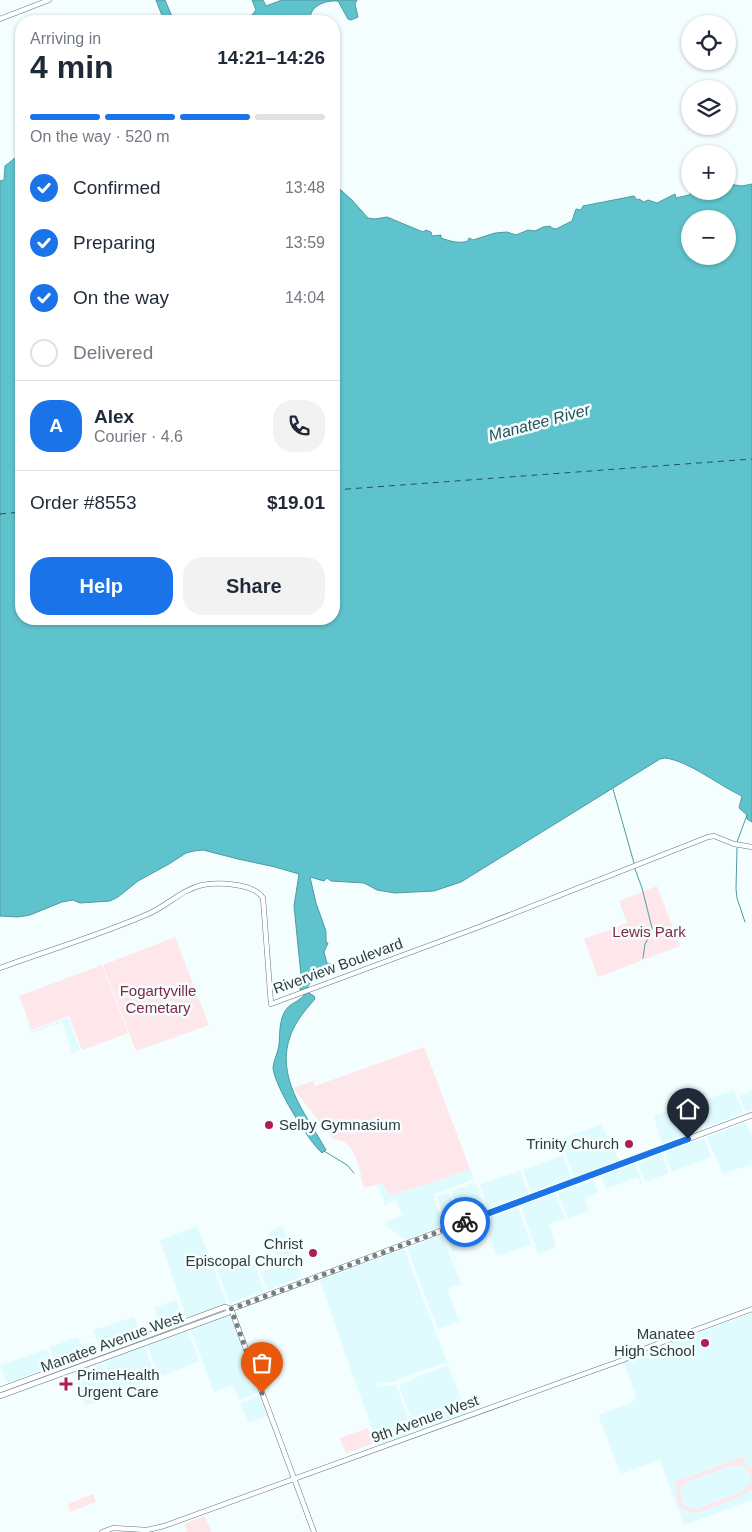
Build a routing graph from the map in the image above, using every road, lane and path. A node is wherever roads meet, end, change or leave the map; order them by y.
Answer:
1 (49, 0) edge
2 (0, 19) edge
3 (752, 847) edge
4 (0, 968) edge
5 (752, 1115) edge
6 (231, 1309) junction
7 (752, 1309) edge
8 (0, 1390) edge
9 (0, 1396) edge
10 (294, 1479) junction
11 (102, 1532) edge
12 (314, 1532) edge

1 - 2 street
3 - 4 street, Riverview Boulevard
5 - 6 main road, Manatee Avenue West
6 - 8 main road, Manatee Avenue West
6 - 9 main road, Manatee Avenue West
6 - 10 street
7 - 10 street, 9th Avenue West
10 - 11 street, 9th Avenue West
10 - 12 street

